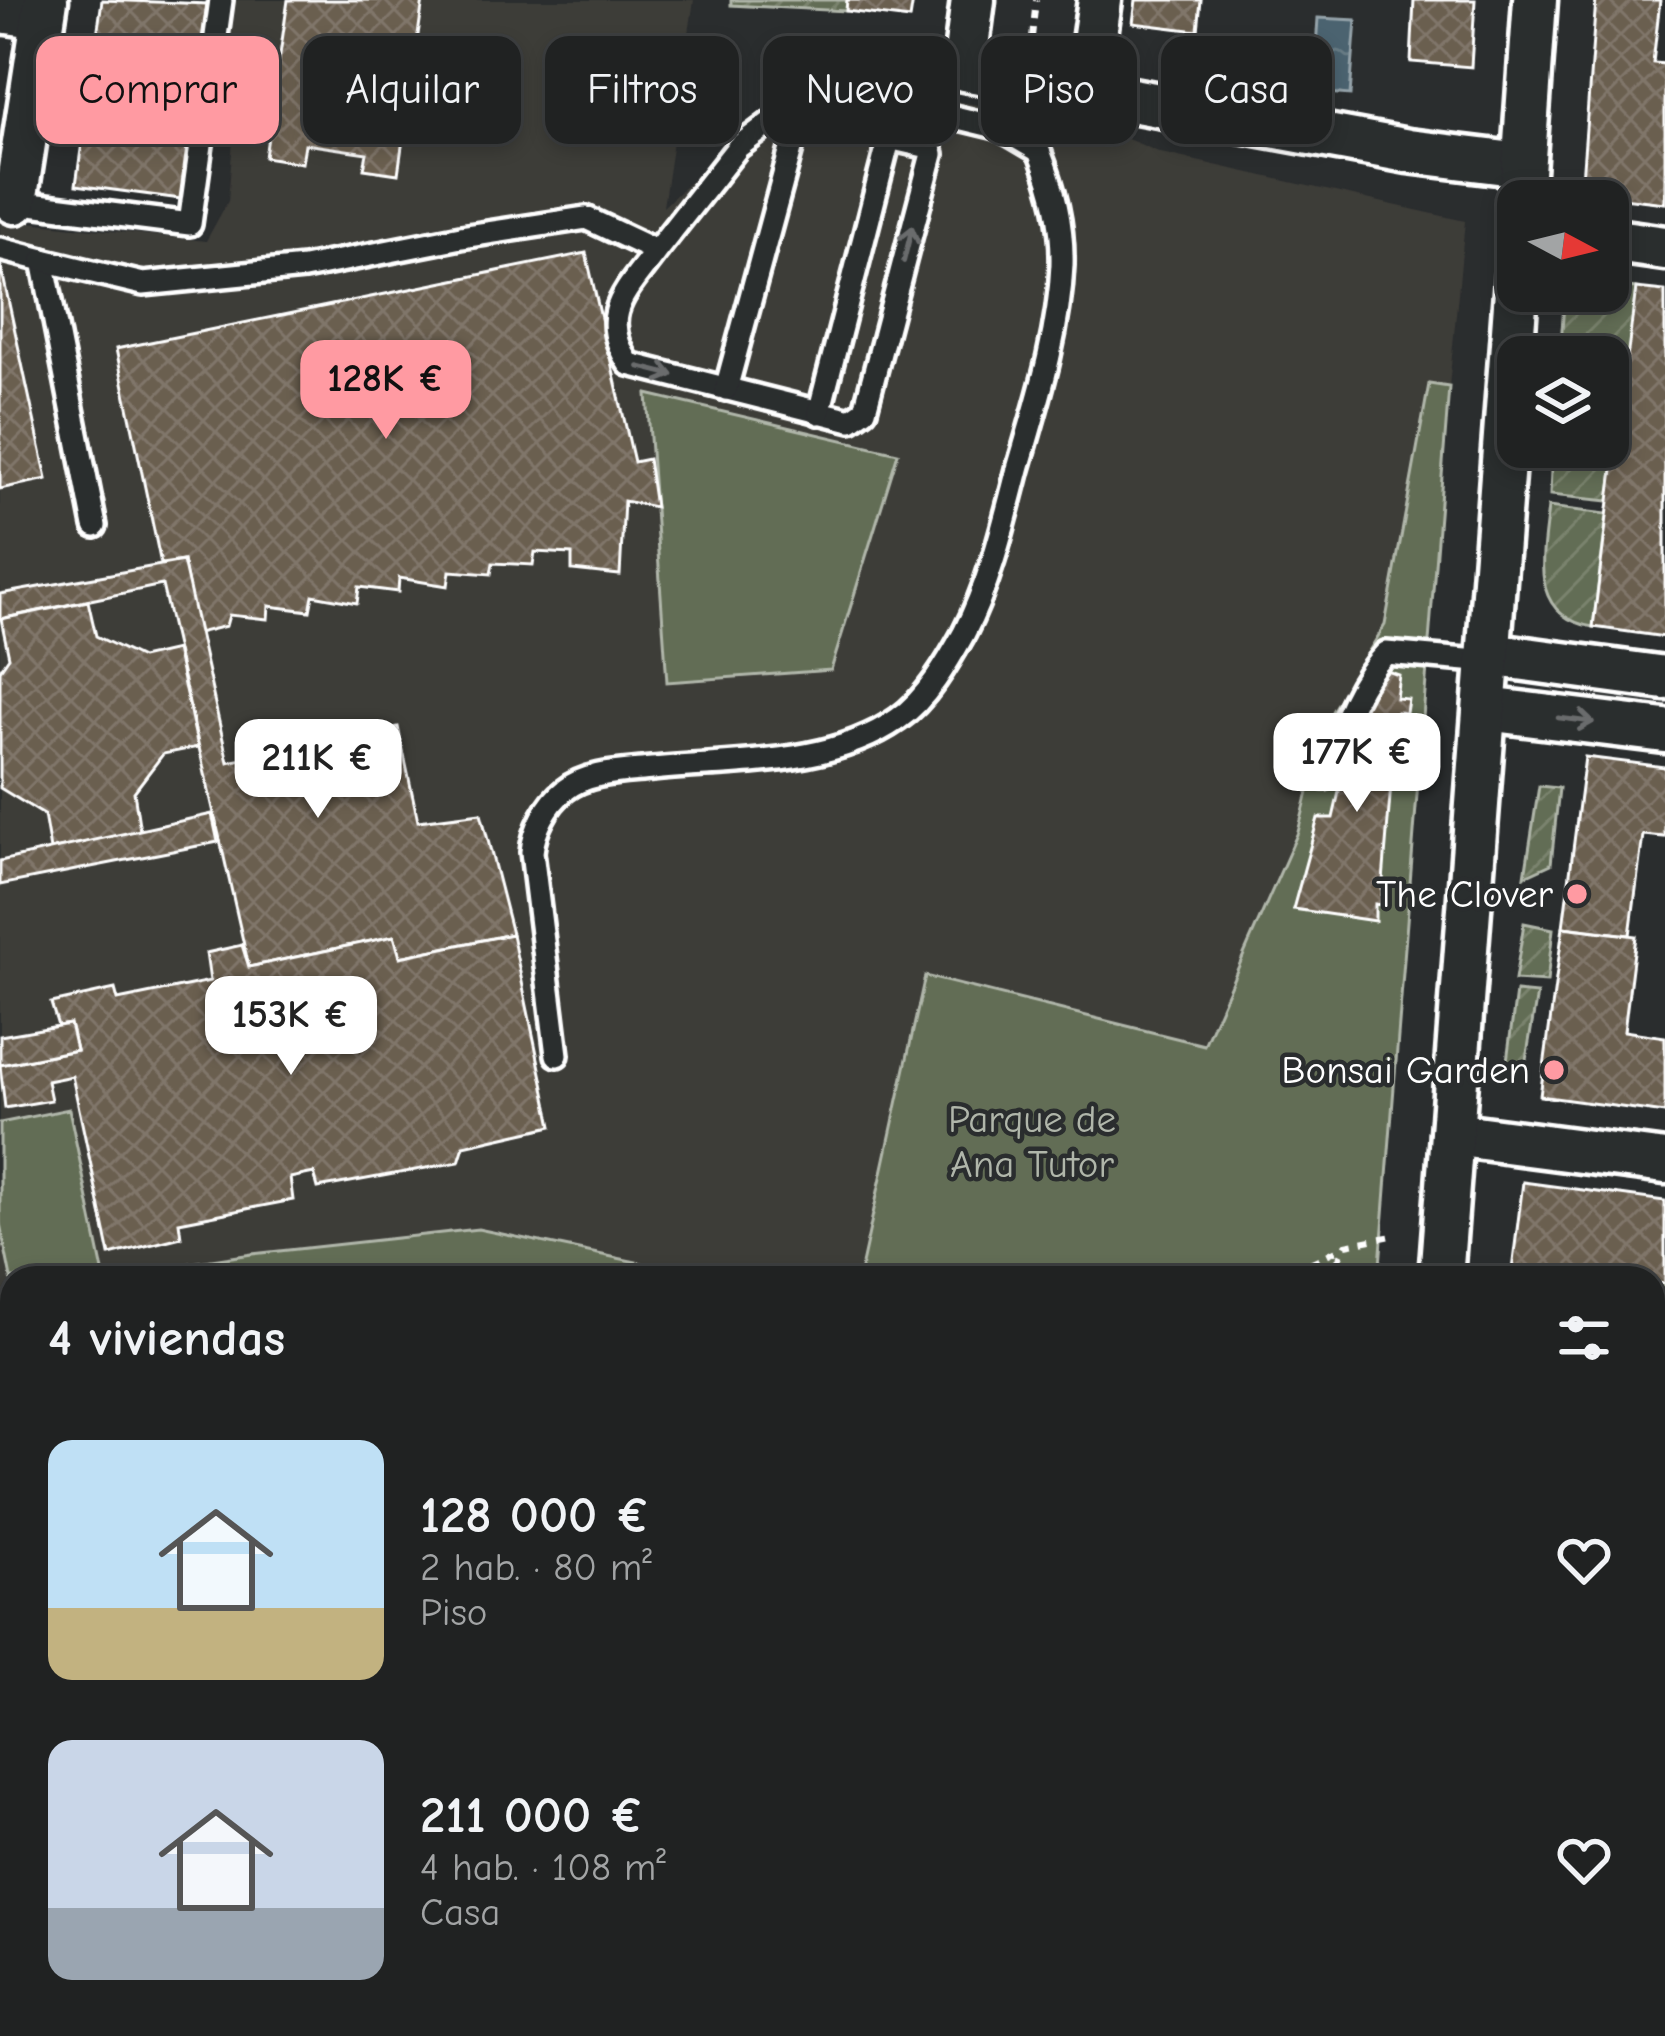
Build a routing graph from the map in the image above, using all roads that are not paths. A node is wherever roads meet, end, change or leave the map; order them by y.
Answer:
1 (221, 0) edge
2 (974, 0) edge
3 (1100, 0) edge
4 (1535, 0) edge
5 (45, 9) edge
6 (0, 11) edge
7 (1095, 36) edge
8 (981, 72) edge
9 (1137, 101) edge
10 (957, 118) edge
11 (763, 125) edge
12 (792, 144) edge
13 (888, 144) edge
14 (924, 144) edge
15 (1511, 180) edge
16 (1522, 180) edge
17 (15, 202) joint
18 (1629, 243) edge
19 (1665, 248) edge
20 (0, 249) edge
21 (656, 251) junction
22 (44, 260) junction
23 (1515, 312) edge
24 (726, 389) junction
25 (819, 412) junction
26 (95, 526) dead end
27 (1489, 658) junction
28 (1665, 677) edge
29 (1486, 709) junction
30 (1665, 731) edge
31 (1324, 778) dead end
32 (556, 1055) dead end
33 (1452, 1134) junction
34 (1665, 1162) edge
35 (1443, 1266) edge

1 - 17 lane
2 - 8 street
3 - 7 street
4 - 16 street
5 - 6 street
5 - 17 street
9 - 15 street
10 - 32 lane
11 - 21 lane
12 - 24 lane
13 - 25 lane
25 -> 14 lane
18 - 19 street
20 - 22 lane
21 - 22 lane
21 -> 24 lane
22 - 26 lane
23 - 27 street
24 - 25 lane
27 - 28 street
27 - 29 street
27 - 31 lane
29 -> 30 street
29 - 33 street
33 - 34 street
33 - 35 street

